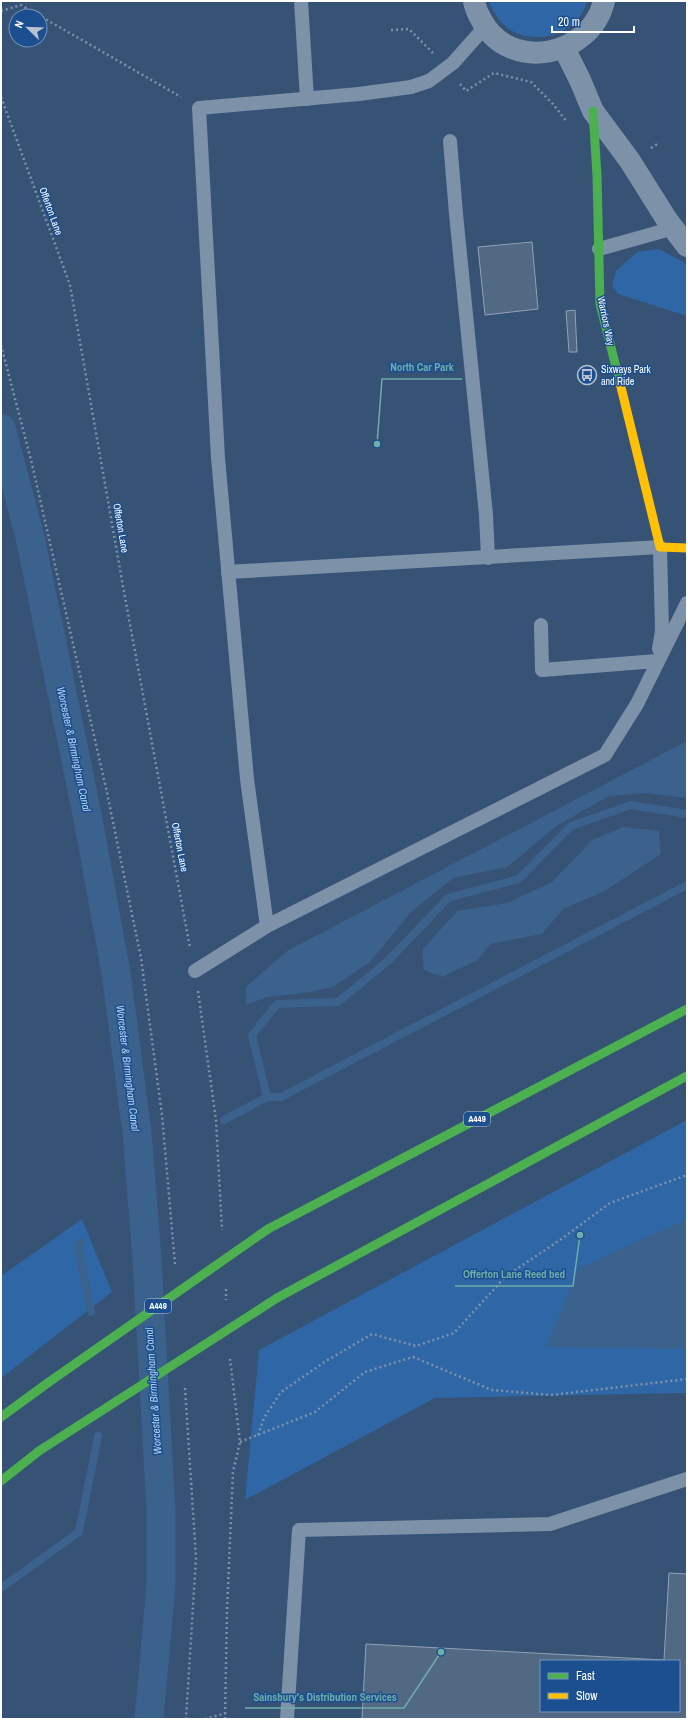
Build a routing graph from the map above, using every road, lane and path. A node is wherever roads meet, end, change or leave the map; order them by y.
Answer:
1 (301, 1) edge
2 (474, 1) edge
3 (604, 1) edge
4 (1, 11) edge
5 (485, 27) junction
6 (391, 30) dead end
7 (564, 48) junction
8 (448, 67) junction
9 (1, 96) edge
10 (307, 98) junction
11 (199, 108) junction
12 (593, 111) junction
13 (570, 126) dead end
14 (450, 141) dead end
15 (659, 143) dead end
16 (630, 161) junction
17 (674, 228) junction
18 (687, 246) edge
19 (599, 250) junction
20 (1, 345) edge
21 (660, 547) junction
22 (687, 548) edge
23 (488, 558) junction
24 (228, 572) junction
25 (687, 603) edge
26 (541, 625) dead end
27 (657, 661) junction
28 (267, 926) junction
29 (195, 971) joint
30 (687, 1009) edge
31 (687, 1076) edge
32 (687, 1175) edge
33 (175, 1265) dead end
34 (687, 1379) edge
35 (185, 1384) dead end
36 (1, 1417) edge
37 (258, 1435) junction
38 (240, 1442) dead end
39 (687, 1479) edge
40 (1, 1481) edge
41 (186, 1719) edge
42 (205, 1719) edge
43 (225, 1719) edge
44 (287, 1719) edge

1 - 10 lane
2 - 5 street
3 - 7 street
4 - 11 path
5 - 7 street
5 - 8 lane
6 - 8 path
7 - 12 street, Warriors Way
8 - 10 lane
8 - 13 path
9 - 29 path, Offerton Lane
10 - 11 lane
11 - 24 lane
12 - 16 street, Warriors Way
12 - 19 main road, Warriors Way
14 - 23 lane
15 - 16 path
16 - 17 street, Warriors Way
17 - 18 street, Warriors Way
17 - 19 lane
19 - 21 main road, Warriors Way
20 - 33 path
21 - 22 main road
21 - 23 lane
21 - 27 lane
23 - 24 lane
24 - 28 lane
25 - 27 lane
26 - 27 lane
27 - 28 lane
28 - 29 lane
30 - 36 main road, A449, bridge
31 - 40 main road, bridge
32 - 37 path
34 - 37 path
35 - 41 path
37 - 38 path
39 - 44 lane
42 - 43 path

